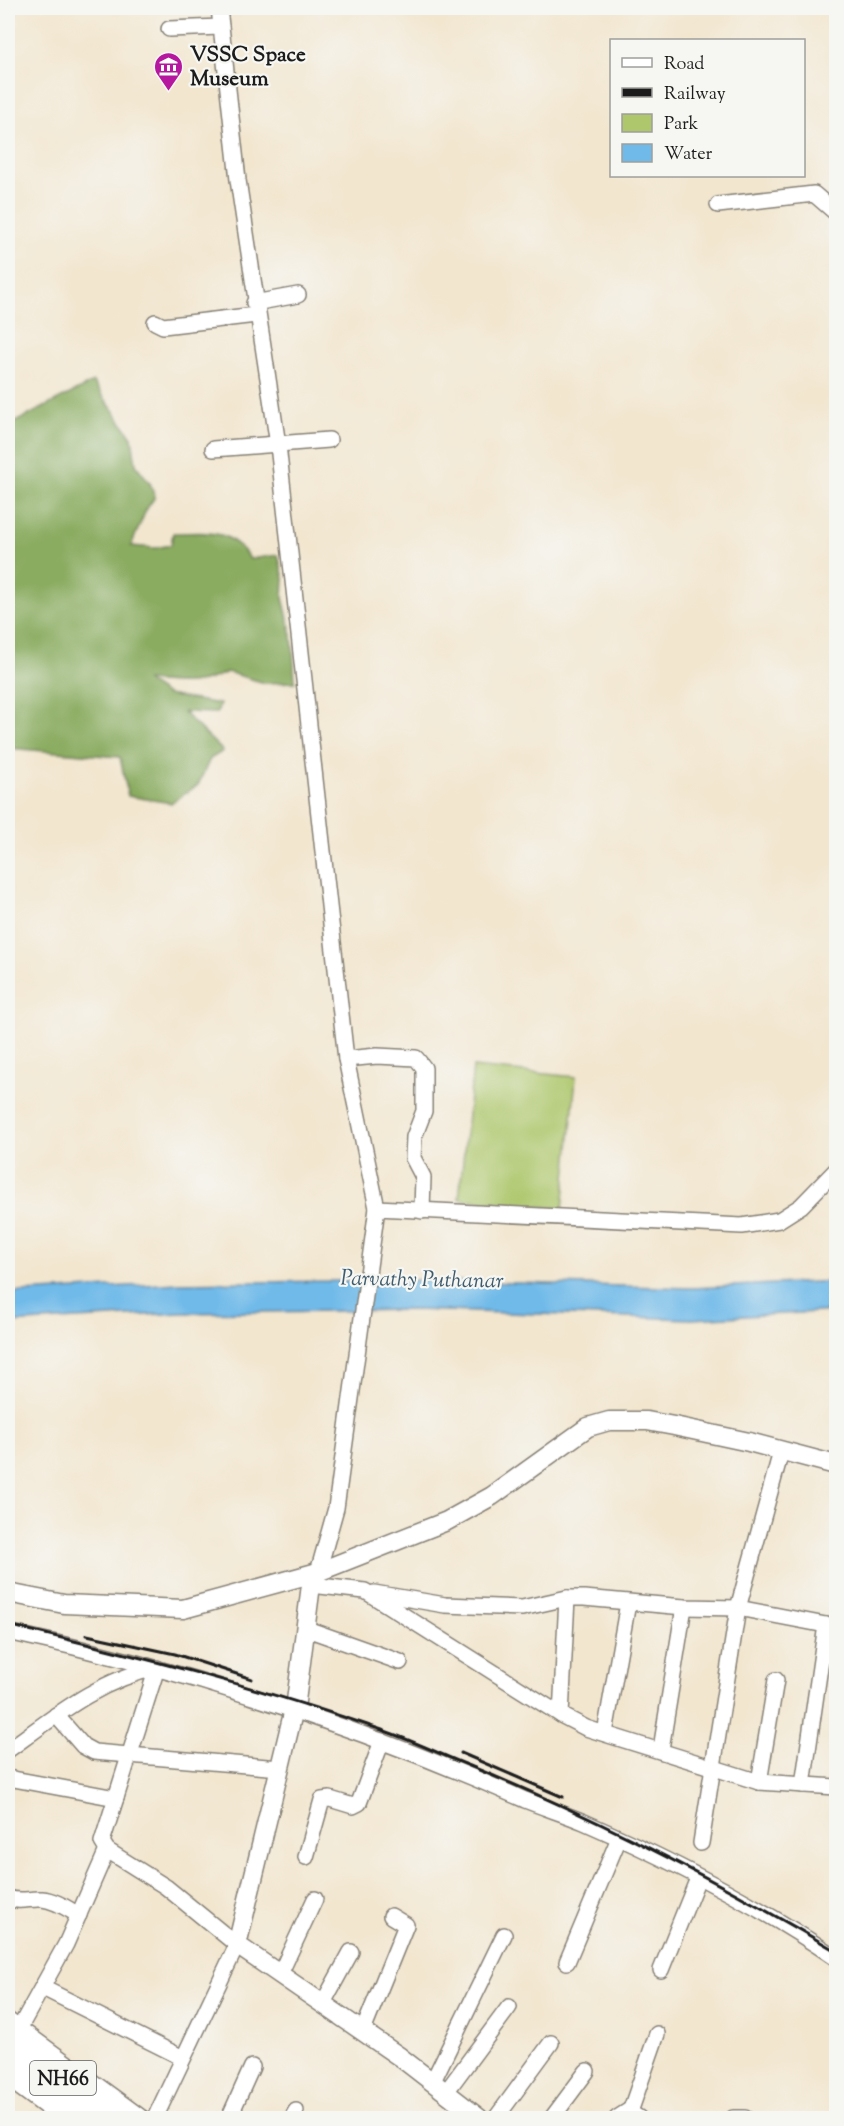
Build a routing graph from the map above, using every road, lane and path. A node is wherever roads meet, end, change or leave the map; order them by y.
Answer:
1 (219, 8) edge
2 (221, 27) junction
3 (168, 29) dead end
4 (718, 205) dead end
5 (837, 213) edge
6 (298, 295) dead end
7 (255, 309) junction
8 (155, 322) dead end
9 (329, 440) dead end
10 (278, 445) junction
11 (213, 449) dead end
12 (346, 1059) junction
13 (837, 1170) edge
14 (377, 1208) junction
15 (422, 1211) junction
16 (782, 1452) junction
17 (837, 1466) edge
18 (314, 1578) junction
19 (365, 1592) junction
20 (8, 1593) edge
21 (567, 1598) junction
22 (628, 1603) junction
23 (684, 1607) junction
24 (738, 1608) junction
25 (831, 1626) edge
26 (307, 1629) junction
27 (8, 1632) edge
28 (400, 1662) dead end
29 (157, 1668) junction
30 (776, 1680) dead end
31 (294, 1709) junction
32 (56, 1715) junction
33 (561, 1715) junction
34 (605, 1733) junction
35 (382, 1741) junction
36 (661, 1749) junction
37 (8, 1750) edge
38 (129, 1756) junction
39 (714, 1766) junction
40 (280, 1768) junction
41 (8, 1778) edge
42 (759, 1782) junction
43 (803, 1785) junction
44 (837, 1787) edge
45 (116, 1798) junction
46 (619, 1838) junction
47 (701, 1843) dead end
48 (107, 1850) junction
49 (306, 1857) dead end
50 (698, 1878) junction
51 (8, 1898) edge
52 (315, 1899) dead end
53 (79, 1915) junction
54 (391, 1916) dead end
55 (504, 1935) dead end
56 (237, 1945) junction
57 (351, 1952) dead end
58 (837, 1958) edge
59 (567, 1962) dead end
60 (661, 1970) dead end
61 (279, 1974) junction
62 (43, 1988) junction
63 (322, 2003) junction
64 (509, 2007) dead end
65 (11, 2029) edge
66 (363, 2031) junction
67 (657, 2034) dead end
68 (551, 2043) dead end
69 (182, 2057) junction
70 (8, 2059) edge
71 (252, 2067) dead end
72 (587, 2071) dead end
73 (8, 2079) edge
74 (440, 2086) junction
75 (470, 2115) edge
76 (629, 2116) edge
77 (61, 2118) edge
78 (88, 2118) edge
79 (117, 2118) edge
80 (142, 2118) edge
81 (155, 2118) edge
82 (229, 2118) edge
83 (496, 2118) edge
84 (552, 2118) edge
85 (733, 2118) edge
86 (745, 2118) edge

1 - 2 street
2 - 3 street
2 - 7 street
4 - 5 street
6 - 7 street
7 - 8 street
7 - 10 street
9 - 10 street
10 - 11 street
10 - 12 street
12 - 14 street
12 - 15 street
13 - 15 street
14 - 15 street
14 - 18 street
16 - 17 main road
16 - 18 main road
16 - 24 street
18 - 19 street
18 - 20 main road
18 - 26 main road
19 - 21 street
19 - 33 street
21 - 22 street
21 - 33 street
22 - 23 street
22 - 34 street
23 - 24 street
23 - 36 street
24 - 25 street
24 - 39 street
25 - 43 street
26 - 28 street
26 - 31 main road
27 - 29 street
29 - 31 street
29 - 32 street
29 - 38 street
30 - 42 street
31 - 35 street
31 - 40 main road
32 - 37 street
32 - 38 street
33 - 34 street
34 - 36 street
35 - 46 street
35 - 49 street
36 - 39 street
38 - 40 street
38 - 45 street
39 - 42 street
39 - 47 street
40 - 56 main road
41 - 45 street
42 - 43 street
43 - 44 street
45 - 48 street
46 - 50 street
46 - 59 street
48 - 53 street
48 - 56 street
50 - 58 street
50 - 60 street
51 - 53 street
52 - 61 street
53 - 62 street
54 - 66 street
55 - 74 street
56 - 61 main road
56 - 69 street
57 - 63 street
61 - 63 main road
62 - 65 street
62 - 69 street
63 - 66 main road
64 - 74 street
65 - 79 highway, NH66
65 - 80 street
66 - 74 main road
67 - 76 street
68 - 83 street
69 - 81 street
70 - 78 highway, NH66
71 - 82 street
72 - 84 street
73 - 77 street
74 - 75 main road
85 - 86 street

